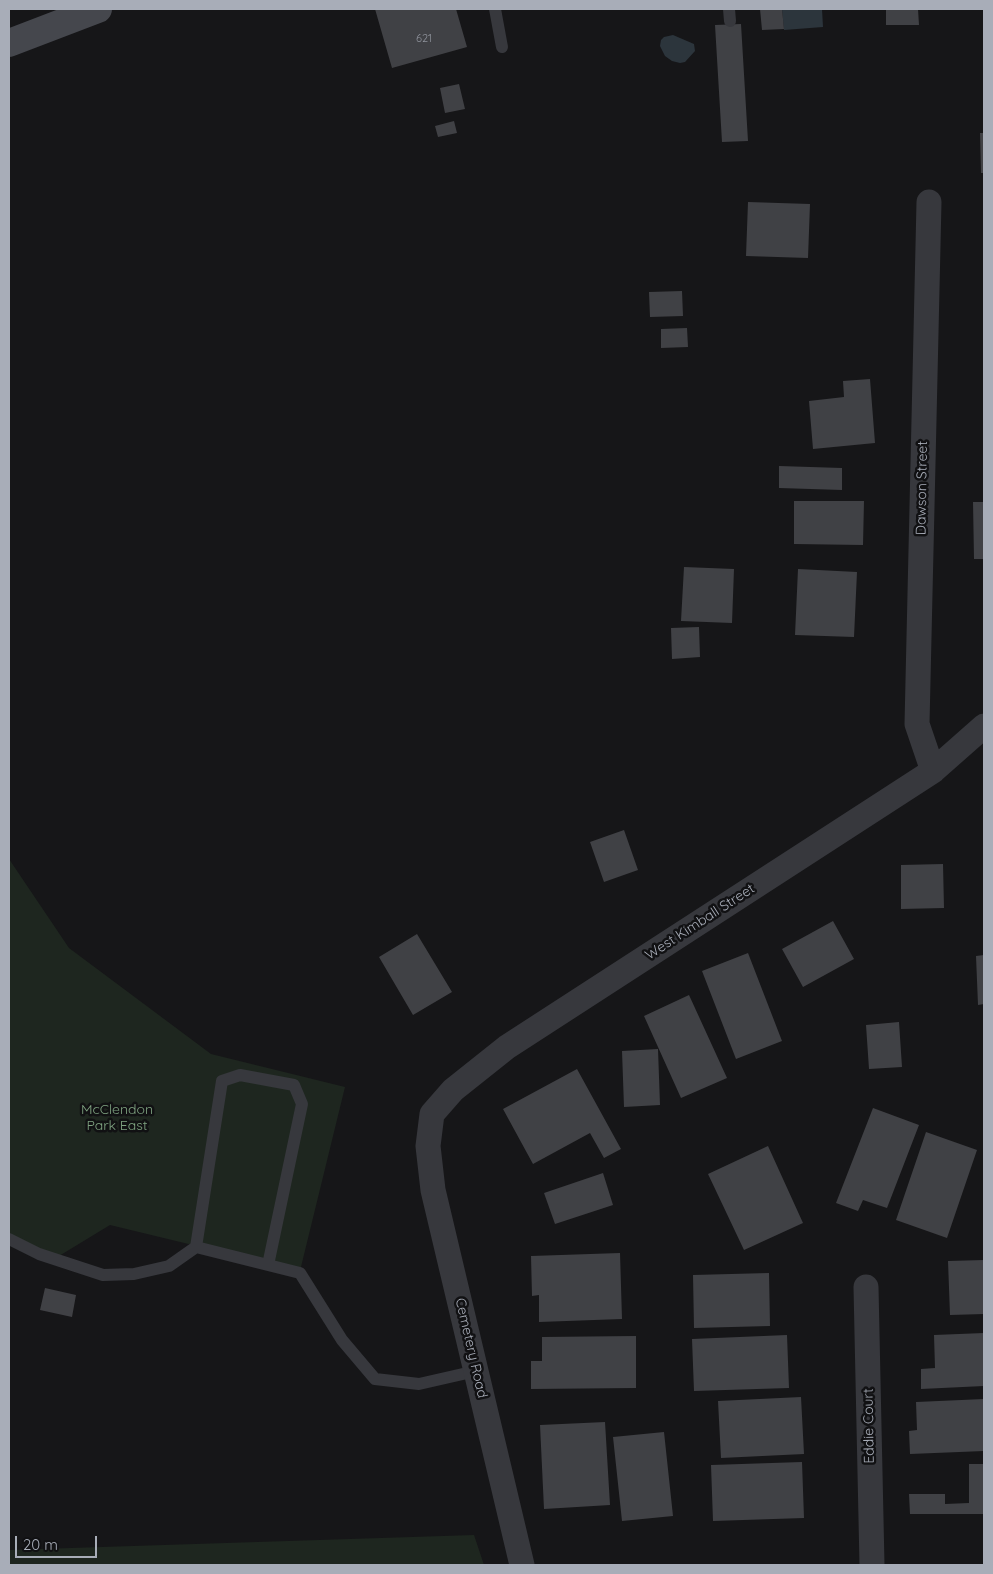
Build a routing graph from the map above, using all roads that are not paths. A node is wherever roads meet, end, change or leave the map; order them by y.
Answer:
1 (98, 9) edge
2 (495, 9) edge
3 (9, 43) edge
4 (502, 47) dead end
5 (929, 202) dead end
6 (984, 726) edge
7 (933, 771) junction
8 (430, 1129) joint
9 (9, 1239) edge
10 (196, 1248) junction
11 (268, 1265) junction
12 (866, 1287) dead end
13 (476, 1371) junction
14 (522, 1565) edge
15 (872, 1565) edge

1 - 3 main road
2 - 4 lane
5 - 7 street, Dawson Street
6 - 7 street, West Kimball Street
7 - 8 street, West Kimball Street
8 - 13 street, Cemetery Road
9 - 10 lane
10 - 11 lane
10 - 11 lane
11 - 13 lane
12 - 15 street, Eddie Court
13 - 14 street, Cemetery Road

